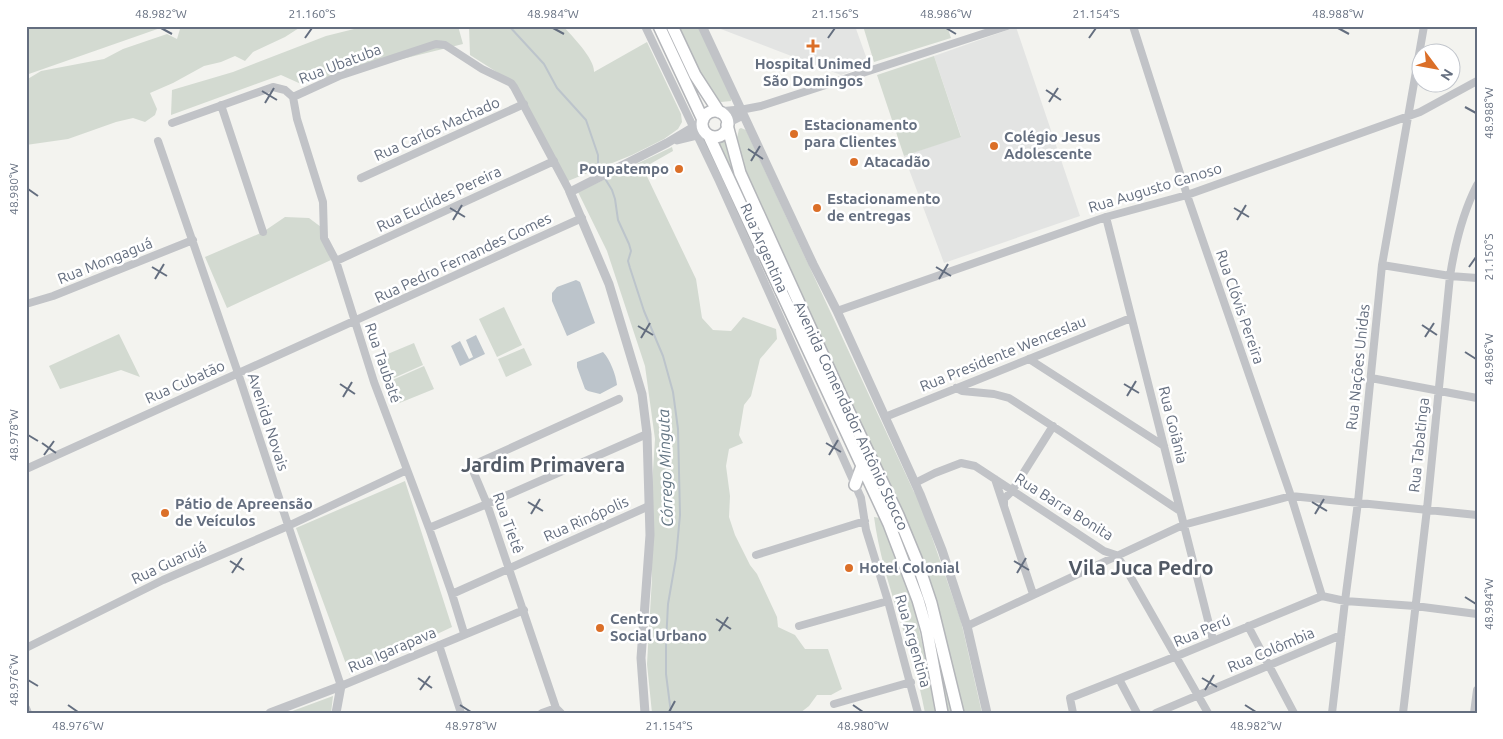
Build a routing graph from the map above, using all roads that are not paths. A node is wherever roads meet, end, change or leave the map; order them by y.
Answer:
1 (645, 26) edge
2 (659, 26) edge
3 (672, 26) edge
4 (702, 26) edge
5 (1007, 26) edge
6 (1133, 26) edge
7 (1424, 26) edge
8 (1477, 80) edge
9 (293, 97) junction
10 (524, 104) junction
11 (221, 105) junction
12 (719, 112) junction
13 (742, 113) junction
14 (1408, 115) junction
15 (172, 123) dead end
16 (727, 124) junction
17 (702, 129) junction
18 (158, 141) dead end
19 (554, 161) junction
20 (361, 178) dead end
21 (1477, 185) edge
22 (570, 192) junction
23 (1187, 195) junction
24 (1106, 216) junction
25 (582, 218) junction
26 (263, 232) dead end
27 (193, 240) junction
28 (336, 261) junction
29 (1382, 265) junction
30 (1450, 276) junction
31 (1477, 278) edge
32 (26, 304) edge
33 (837, 311) junction
34 (1132, 318) junction
35 (355, 322) junction
36 (1029, 359) junction
37 (238, 373) junction
38 (1371, 378) junction
39 (956, 388) junction
40 (1439, 390) junction
41 (1477, 398) edge
42 (619, 399) dead end
43 (885, 417) junction
44 (1053, 426) junction
45 (646, 434) junction
46 (1164, 446) junction
47 (862, 466) junction
48 (26, 469) edge
49 (407, 470) junction
50 (994, 478) junction
51 (915, 483) junction
52 (855, 485) junction
53 (1012, 491) junction
54 (1291, 496) junction
55 (1358, 502) junction
56 (487, 504) junction
57 (649, 506) junction
58 (1004, 506) junction
59 (1426, 509) junction
60 (1180, 511) junction
61 (1477, 515) edge
62 (864, 521) junction
63 (1183, 524) junction
64 (288, 526) junction
65 (429, 528) junction
66 (756, 555) dead end
67 (1116, 555) junction
68 (509, 568) junction
69 (452, 594) junction
70 (1032, 594) junction
71 (1322, 596) junction
72 (888, 601) junction
73 (1345, 601) junction
74 (1415, 606) junction
75 (524, 610) junction
76 (1477, 614) edge
77 (799, 626) dead end
78 (968, 626) junction
79 (1248, 626) junction
80 (464, 634) junction
81 (1341, 636) junction
82 (1213, 640) junction
83 (439, 645) junction
84 (26, 648) edge
85 (1177, 656) junction
86 (1268, 665) junction
87 (1119, 679) junction
88 (910, 682) junction
89 (341, 686) junction
90 (1477, 690) edge
91 (1198, 695) junction
92 (834, 704) dead end
93 (26, 708) edge
94 (559, 711) edge
95 (28, 713) edge
96 (270, 713) edge
97 (336, 713) edge
98 (461, 713) edge
99 (542, 713) edge
100 (645, 713) edge
101 (918, 713) edge
102 (942, 713) edge
103 (958, 713) edge
104 (987, 713) edge
105 (1073, 713) edge
106 (1137, 713) edge
107 (1156, 713) edge
108 (1208, 713) edge
109 (1294, 713) edge
110 (1332, 713) edge
111 (1403, 713) edge
112 (1474, 713) edge

1 - 17 street, Rua Argentina
2 - 17 main road, Avenida Comendador Antônio Stocco
3 - 12 main road
4 - 13 street
5 - 13 street
6 - 23 street, Rua Clóvis Pereira
7 - 14 street, Rua Nações Unidas
8 - 14 street, Rua Augusto Canoso
9 - 10 street, Rua Ubatuba
9 - 11 street, Rua Ubatuba
9 - 28 street, Rua Taubaté
10 - 19 street
10 - 20 street, Rua Carlos Machado
11 - 15 street, Rua Ubatuba
11 - 26 street
12 - 13 street
12 - 16 main road
12 - 17 main road
13 - 16 street
13 - 33 street
14 - 23 street, Rua Augusto Canoso
14 - 29 street, Rua Nações Unidas
16 - 17 main road
16 - 103 main road, Avenida Comendador Antônio Stocco
17 - 22 street
17 - 47 main road, Avenida Comendador Antônio Stocco
17 - 52 street, Rua Argentina
18 - 27 street, Avenida Novais
19 - 22 street
19 - 28 street, Rua Euclides Pereira
21 - 30 street, Rua Tabatinga
22 - 25 street
23 - 24 street, Rua Augusto Canoso
23 - 54 street, Rua Clóvis Pereira
24 - 33 street, Rua Augusto Canoso
24 - 34 street, Rua Goiânia
25 - 35 street, Rua Pedro Fernandes Gomes
25 - 45 street
27 - 32 street, Rua Mongaguá
27 - 37 street, Avenida Novais
28 - 35 street, Rua Taubaté
29 - 30 street
29 - 38 street, Rua Nações Unidas
30 - 31 street
30 - 40 street, Rua Tabatinga
33 - 43 street
34 - 36 street, Rua Presidente Wenceslau
34 - 46 street, Rua Goiânia
35 - 37 street, Rua Cubatão
35 - 49 street, Rua Taubaté
36 - 39 street, Rua Presidente Wenceslau
36 - 46 street
37 - 48 street, Rua Cubatão
37 - 64 street, Avenida Novais
38 - 40 street
38 - 55 street, Rua Nações Unidas
39 - 43 street, Rua Presidente Wenceslau
39 - 44 street
40 - 41 street
40 - 59 street, Rua Tabatinga
42 - 56 street, Rua Tietê
43 - 51 street
44 - 53 street
44 - 60 street
45 - 56 street
45 - 57 street
46 - 60 street, Rua Goiânia
47 - 52 main road
47 - 102 main road, Avenida Comendador Antônio Stocco
49 - 64 street, Rua Guarujá
49 - 65 street, Rua Taubaté
50 - 51 street, Rua Barra Bonita
50 - 53 street, Rua Barra Bonita
50 - 58 street
51 - 78 street
52 - 62 street, Rua Argentina
53 - 58 street
53 - 67 street, Rua Barra Bonita
54 - 55 street
54 - 63 street
54 - 71 street, Rua Clóvis Pereira
55 - 59 street
55 - 73 street, Rua Nações Unidas
56 - 65 street
56 - 68 street, Rua Tietê
57 - 68 street, Rua Rinópolis
57 - 100 street
58 - 70 street
59 - 61 street
59 - 74 street, Rua Tabatinga
60 - 63 street, Rua Goiânia
62 - 66 street
62 - 72 street, Rua Argentina
63 - 67 street
63 - 82 street, Rua Goiânia
64 - 84 street, Rua Guarujá
64 - 89 street, Avenida Novais
65 - 69 street, Rua Taubaté
67 - 70 street
67 - 85 street, Rua Barra Bonita
68 - 69 street, Rua Rinópolis
68 - 75 street, Rua Tietê
69 - 80 street, Rua Taubaté
70 - 78 street
71 - 73 street
71 - 79 street, Rua Perú
72 - 77 street
72 - 88 street, Rua Argentina
73 - 74 street
73 - 81 street, Rua Nações Unidas
74 - 76 street
74 - 111 street, Rua Tabatinga
75 - 80 street, Rua Igarapava
75 - 94 street, Rua Tietê
78 - 104 street
79 - 82 street, Rua Perú
79 - 86 street
80 - 83 street, Rua Igarapava
81 - 86 street, Rua Colômbia
81 - 110 street, Rua Nações Unidas
82 - 85 street, Rua Perú
83 - 89 street, Rua Igarapava
83 - 98 street
85 - 87 street, Rua Perú
85 - 91 street, Rua Barra Bonita
86 - 91 street, Rua Colômbia
86 - 109 street
87 - 105 street, Rua Perú
87 - 106 street
88 - 92 street
88 - 101 street, Rua Argentina
89 - 96 street, Rua Igarapava
89 - 97 street, Avenida Novais
90 - 112 street
91 - 107 street, Rua Colômbia
91 - 108 street, Rua Barra Bonita
93 - 95 street
94 - 99 street

